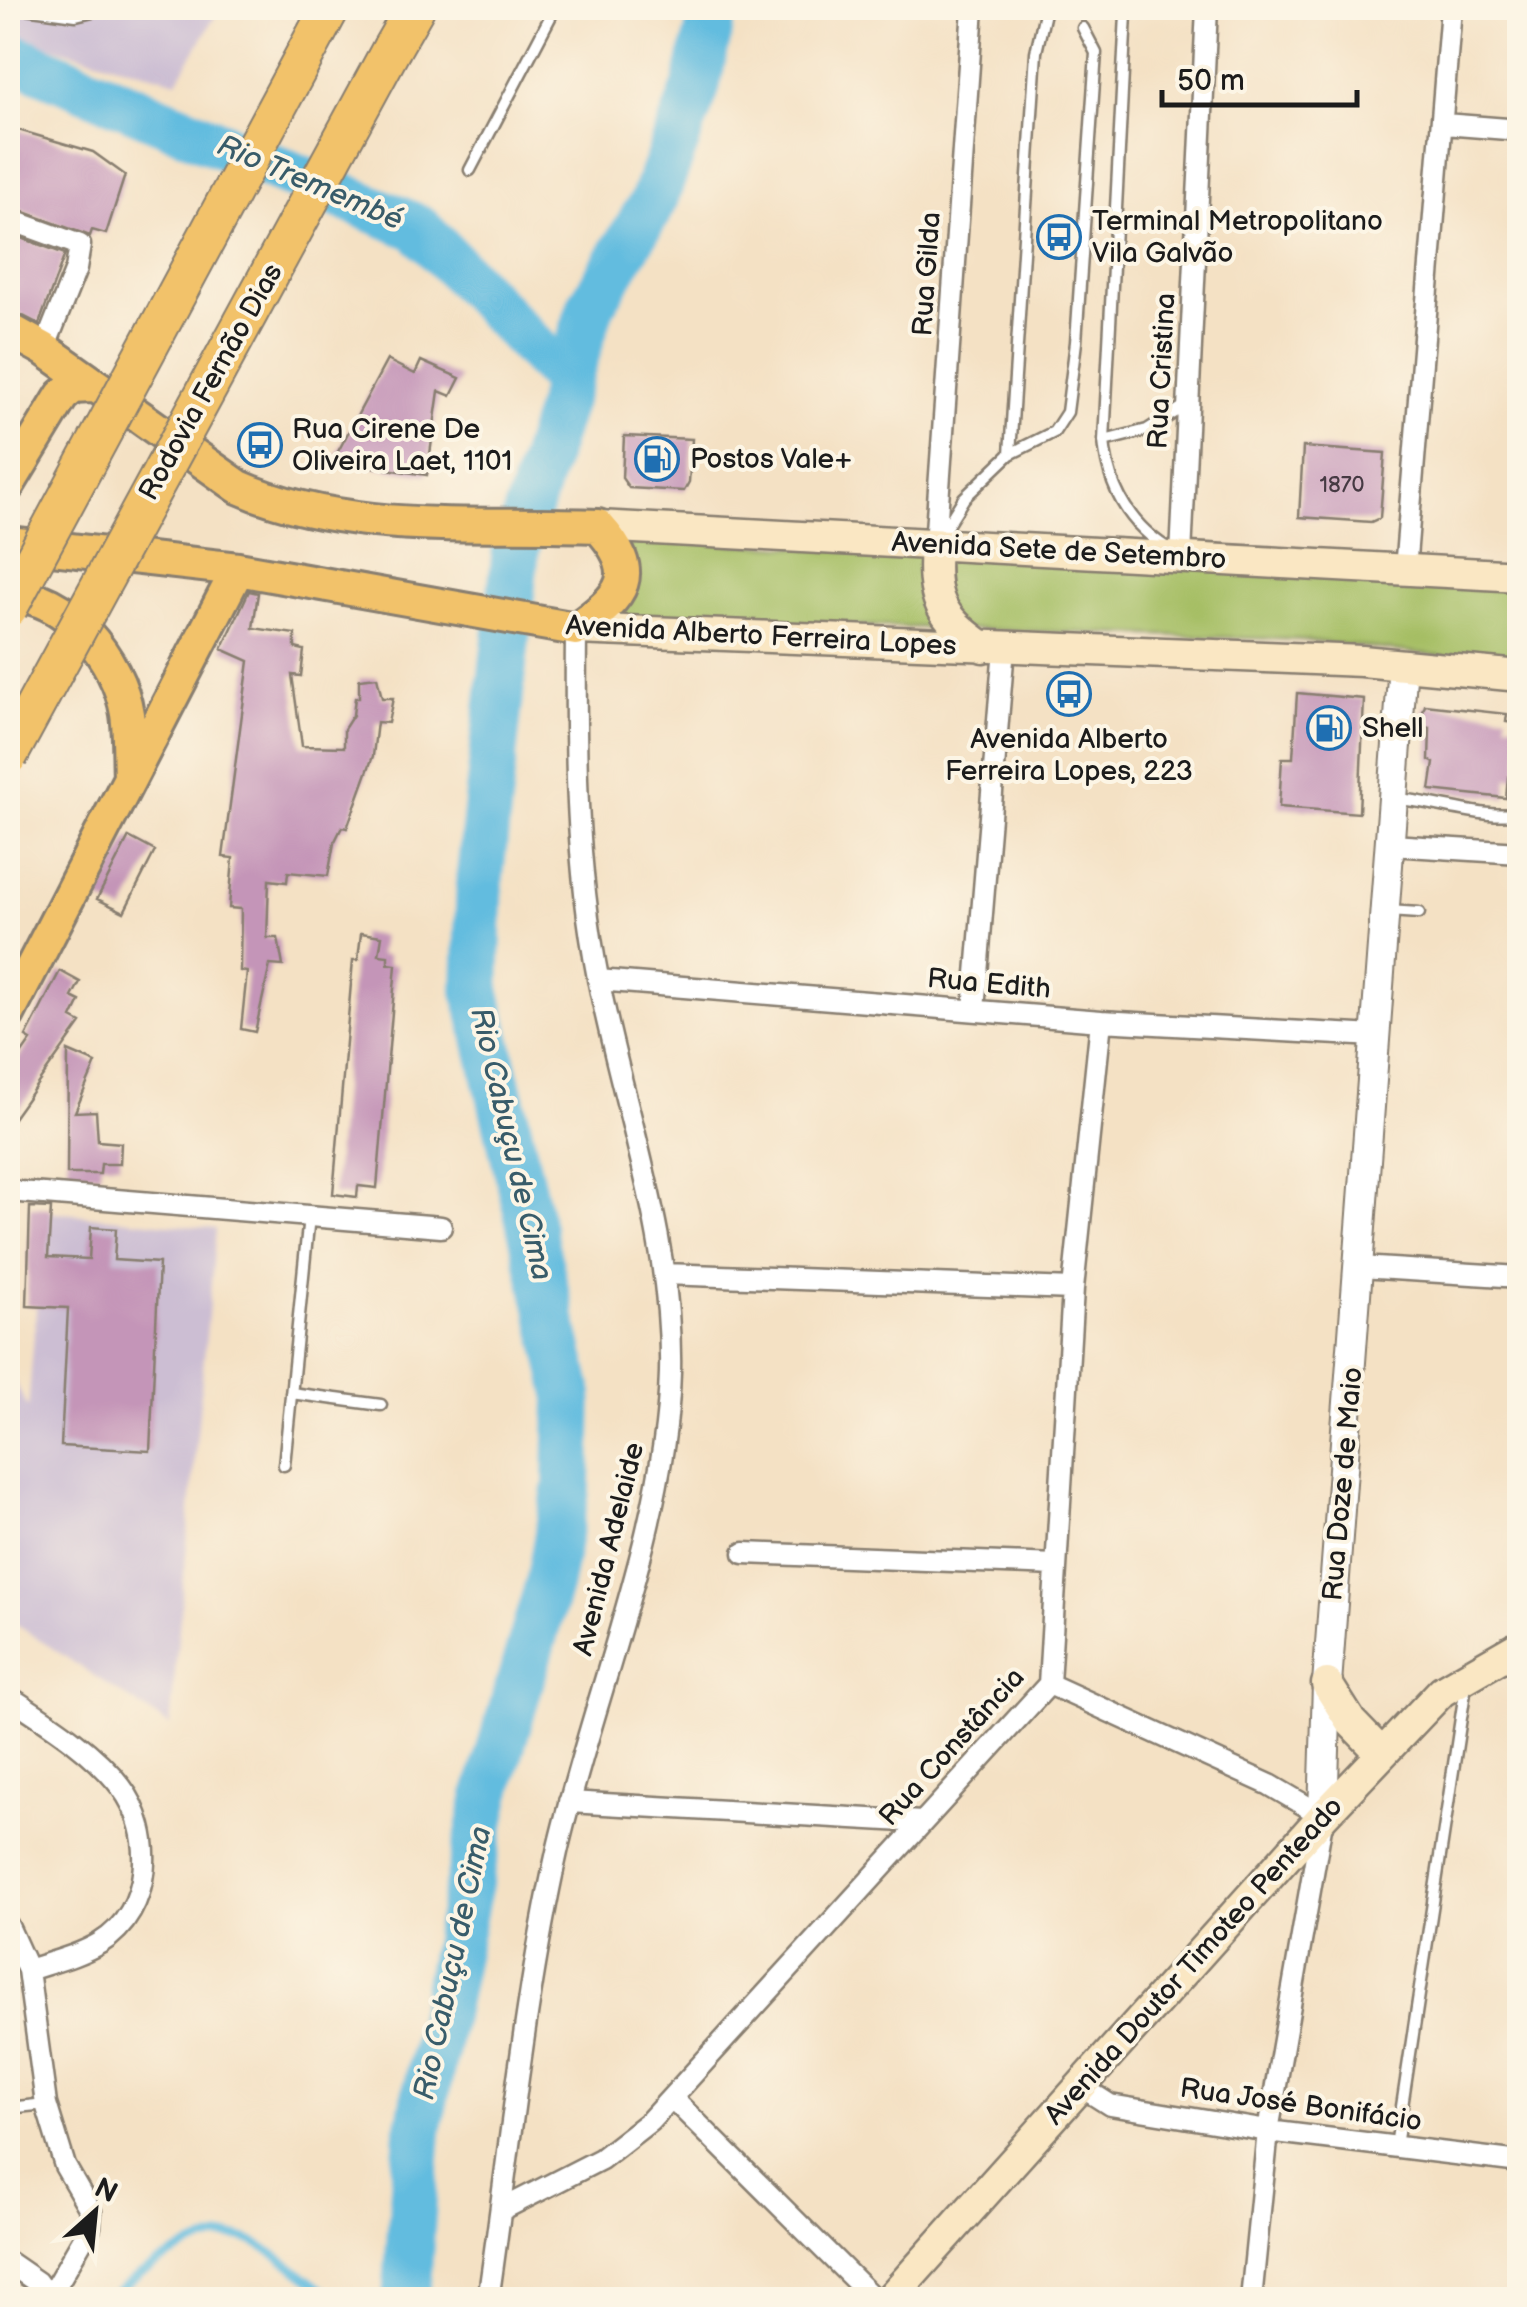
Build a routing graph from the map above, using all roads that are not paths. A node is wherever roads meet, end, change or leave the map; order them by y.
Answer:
1 (25, 8) edge
2 (105, 8) edge
3 (416, 8) edge
4 (555, 8) edge
5 (974, 8) edge
6 (1046, 8) edge
7 (1207, 8) edge
8 (1451, 8) edge
9 (329, 9) edge
10 (1126, 14) dead end
11 (1083, 28) dead end
12 (1444, 124) junction
13 (1520, 130) edge
14 (470, 170) dead end
15 (8, 218) edge
16 (8, 328) edge
17 (44, 349) junction
18 (92, 386) junction
19 (1188, 404) junction
20 (1104, 441) junction
21 (1010, 454) junction
22 (8, 486) edge
23 (586, 525) junction
24 (8, 543) edge
25 (935, 545) junction
26 (1180, 556) junction
27 (238, 568) junction
28 (1405, 570) junction
29 (1520, 576) edge
30 (8, 595) edge
31 (8, 608) edge
32 (567, 628) junction
33 (993, 647) junction
34 (1403, 664) junction
35 (1520, 676) edge
36 (8, 756) edge
37 (130, 782) junction
38 (1394, 799) junction
39 (1520, 812) edge
40 (1391, 845) junction
41 (1520, 852) edge
42 (1387, 912) junction
43 (1419, 912) dead end
44 (598, 980) junction
45 (974, 1010) junction
46 (8, 1014) edge
47 (1101, 1021) junction
48 (1376, 1036) junction
49 (8, 1191) edge
50 (309, 1214) junction
51 (442, 1226) dead end
52 (1360, 1267) junction
53 (664, 1274) junction
54 (1520, 1276) edge
55 (1073, 1289) junction
56 (291, 1393) junction
57 (381, 1404) dead end
58 (284, 1465) dead end
59 (744, 1553) dead end
60 (1056, 1566) junction
61 (1520, 1646) edge
62 (1468, 1674) junction
63 (1048, 1684) junction
64 (1327, 1684) junction
65 (8, 1696) edge
66 (1382, 1754) junction
67 (569, 1802) junction
68 (1323, 1816) junction
69 (922, 1822) junction
70 (8, 1926) edge
71 (28, 1970) junction
72 (1080, 2086) junction
73 (672, 2098) junction
74 (46, 2104) junction
75 (8, 2108) edge
76 (1268, 2132) junction
77 (1396, 2146) junction
78 (1520, 2162) edge
79 (501, 2210) junction
80 (8, 2262) edge
81 (49, 2299) edge
82 (488, 2300) edge
83 (875, 2300) edge
84 (889, 2300) edge
85 (1251, 2300) edge

1 - 2 lane
3 - 36 highway, Rodovia Fernão Dias, bridge
4 - 14 lane
5 - 25 street, Rua Gilda
6 - 21 lane
7 - 19 street, Rua Cristina
8 - 12 street
9 - 31 highway, bridge
10 - 20 lane
11 - 21 lane
12 - 13 street
12 - 28 street
15 - 17 street
16 - 17 main road
17 - 18 main road
18 - 22 main road
18 - 23 main road
19 - 20 lane
19 - 26 street, Rua Cristina
20 - 26 lane
21 - 25 lane
23 - 25 main road, Avenida Sete de Setembro
23 - 32 main road
24 - 27 main road, Avenida Alberto Ferreira Lopes
25 - 26 main road, Avenida Sete de Setembro
25 - 33 main road
26 - 28 main road, Avenida Sete de Setembro
27 - 32 main road, Avenida Alberto Ferreira Lopes
27 - 37 main road
28 - 29 main road, Avenida Sete de Setembro
30 - 37 main road
32 - 33 main road, Avenida Alberto Ferreira Lopes
32 - 44 street, Avenida Adelaide
33 - 34 main road, Avenida Alberto Ferreira Lopes
33 - 45 street
34 - 35 main road, Avenida Alberto Ferreira Lopes
34 - 38 street, Rua Doze de Maio
37 - 46 main road
38 - 39 lane
38 - 40 street, Rua Doze de Maio
40 - 41 street
40 - 42 street, Rua Doze de Maio
42 - 43 lane
42 - 48 street, Rua Doze de Maio
44 - 45 street, Rua Edith
44 - 53 street, Avenida Adelaide
45 - 47 street, Rua Edith
47 - 48 street, Rua Edith
47 - 55 street, Rua Constância
48 - 52 street, Rua Doze de Maio
49 - 50 street
50 - 51 street
50 - 56 lane
52 - 54 street
52 - 64 street, Rua Doze de Maio
53 - 55 street
53 - 67 street, Avenida Adelaide
55 - 60 street, Rua Constância
56 - 57 lane
56 - 58 lane
59 - 60 street
60 - 63 street, Rua Constância
61 - 62 main road, Avenida Doutor Timoteo Penteado
62 - 66 main road, Avenida Doutor Timoteo Penteado
62 - 77 lane
63 - 68 street
63 - 69 street, Rua Constância
64 - 66 main road
64 - 68 street, Rua Doze de Maio
65 - 71 street
66 - 68 main road, Avenida Doutor Timoteo Penteado
67 - 69 street
67 - 79 street, Avenida Adelaide
68 - 72 main road, Avenida Doutor Timoteo Penteado
68 - 76 street, Rua Doze de Maio
69 - 73 street, Rua Constância
70 - 71 street
71 - 74 street
72 - 76 street, Rua José Bonifácio
72 - 84 main road, Avenida Doutor Timoteo Penteado
73 - 79 street, Rua Constância
73 - 83 street
74 - 75 lane
74 - 81 street
76 - 77 street, Rua José Bonifácio
76 - 85 street, Rua Doze de Maio
77 - 78 street, Rua José Bonifácio
79 - 82 street, Avenida Adelaide
80 - 81 street

